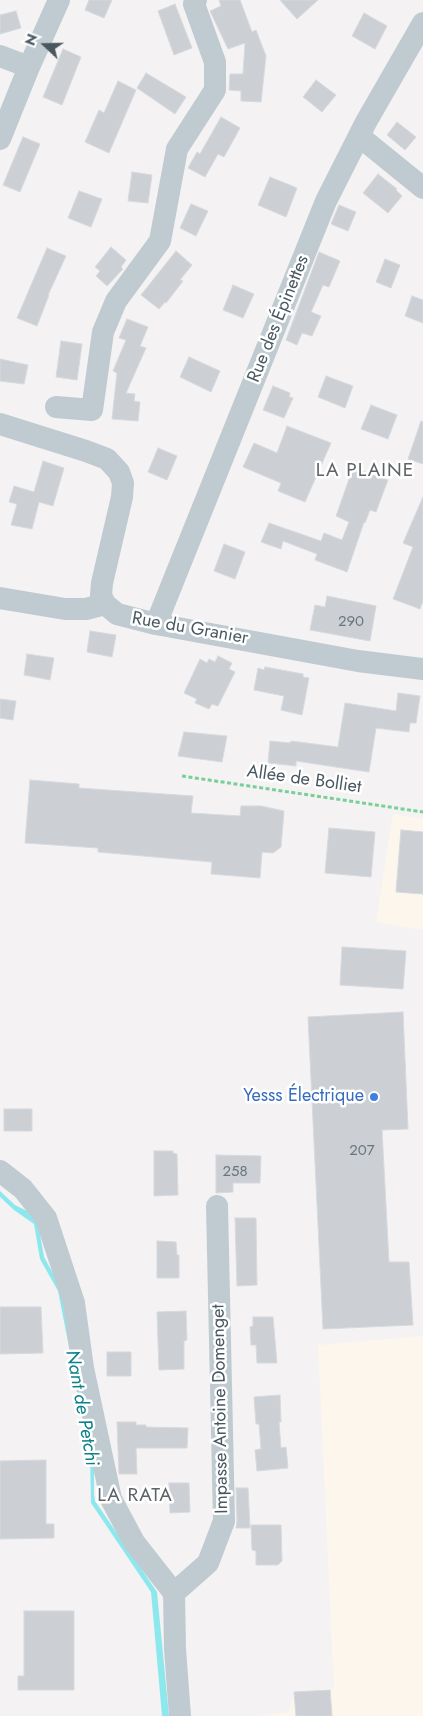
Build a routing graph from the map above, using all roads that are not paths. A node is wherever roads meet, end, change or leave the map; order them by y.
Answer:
1 (59, 0) edge
2 (196, 0) edge
3 (423, 23) edge
4 (0, 56) edge
5 (28, 67) junction
6 (358, 136) junction
7 (0, 139) edge
8 (423, 188) edge
9 (56, 407) dead end
10 (0, 424) edge
11 (0, 598) edge
12 (105, 604) junction
13 (156, 624) junction
14 (423, 668) edge
15 (0, 1171) edge
16 (217, 1206) dead end
17 (174, 1593) junction
18 (180, 1716) edge

1 - 5 street
2 - 9 street
3 - 6 street, Rue des Épinettes
4 - 5 street
5 - 7 street
6 - 8 street
6 - 13 street, Rue des Épinettes
10 - 12 street
11 - 12 street
12 - 13 street, Rue du Granier
13 - 14 street, Rue du Granier
15 - 17 street
16 - 17 street, Impasse Antoine Domenget
17 - 18 street

